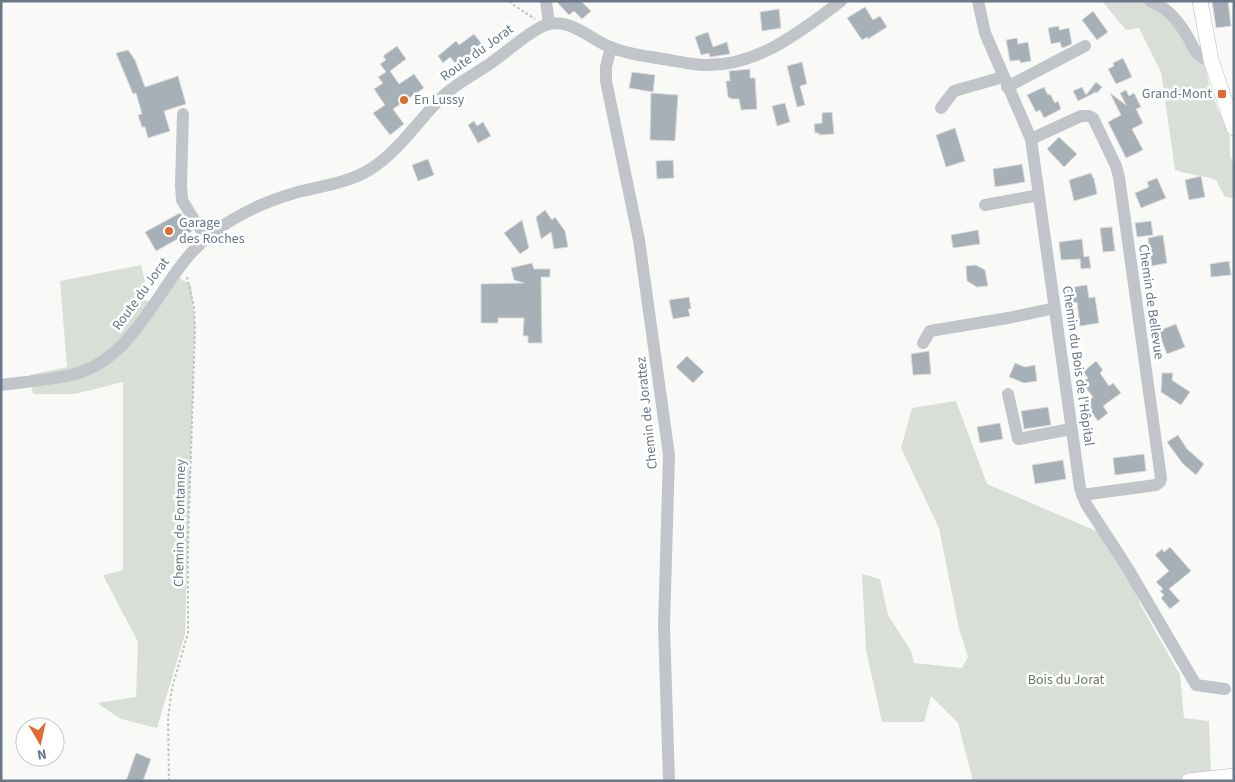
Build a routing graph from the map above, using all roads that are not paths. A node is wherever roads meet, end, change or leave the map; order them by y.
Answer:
1 (546, 1) edge
2 (841, 1) edge
3 (978, 1) edge
4 (1150, 1) edge
5 (1200, 1) edge
6 (545, 25) junction
7 (1086, 46) dead end
8 (610, 47) junction
9 (1210, 60) junction
10 (1005, 82) junction
11 (1222, 94) junction
12 (941, 108) dead end
13 (1234, 111) edge
14 (183, 114) dead end
15 (1234, 128) edge
16 (1031, 139) junction
17 (1040, 195) junction
18 (986, 204) dead end
19 (207, 237) junction
20 (1055, 308) junction
21 (923, 343) dead end
22 (1, 385) edge
23 (1008, 394) dead end
24 (1071, 429) junction
25 (1082, 495) junction
26 (1225, 689) dead end
27 (1234, 776) edge
28 (669, 781) edge
29 (1189, 781) edge

1 - 6 street
2 - 8 street
3 - 10 street, Chemin du Bois de l'Hôpital
4 - 9 street
5 - 9 main road
6 - 8 street
6 - 19 street, Route du Jorat
7 - 10 street
8 - 28 street, Chemin de Jorattez
9 - 11 main road
10 - 12 street
10 - 16 street, Chemin du Bois de l'Hôpital
11 - 13 main road
11 - 15 main road
14 - 19 street
16 - 17 street, Chemin du Bois de l'Hôpital
16 - 25 street, Chemin de Bellevue
17 - 18 street
17 - 20 street, Chemin du Bois de l'Hôpital
19 - 22 street, Route du Jorat
20 - 21 street
20 - 24 street, Chemin du Bois de l'Hôpital
23 - 24 street
24 - 25 street, Chemin du Bois de l'Hôpital
25 - 26 street, Chemin du Bois de l'Hôpital
27 - 29 main road

